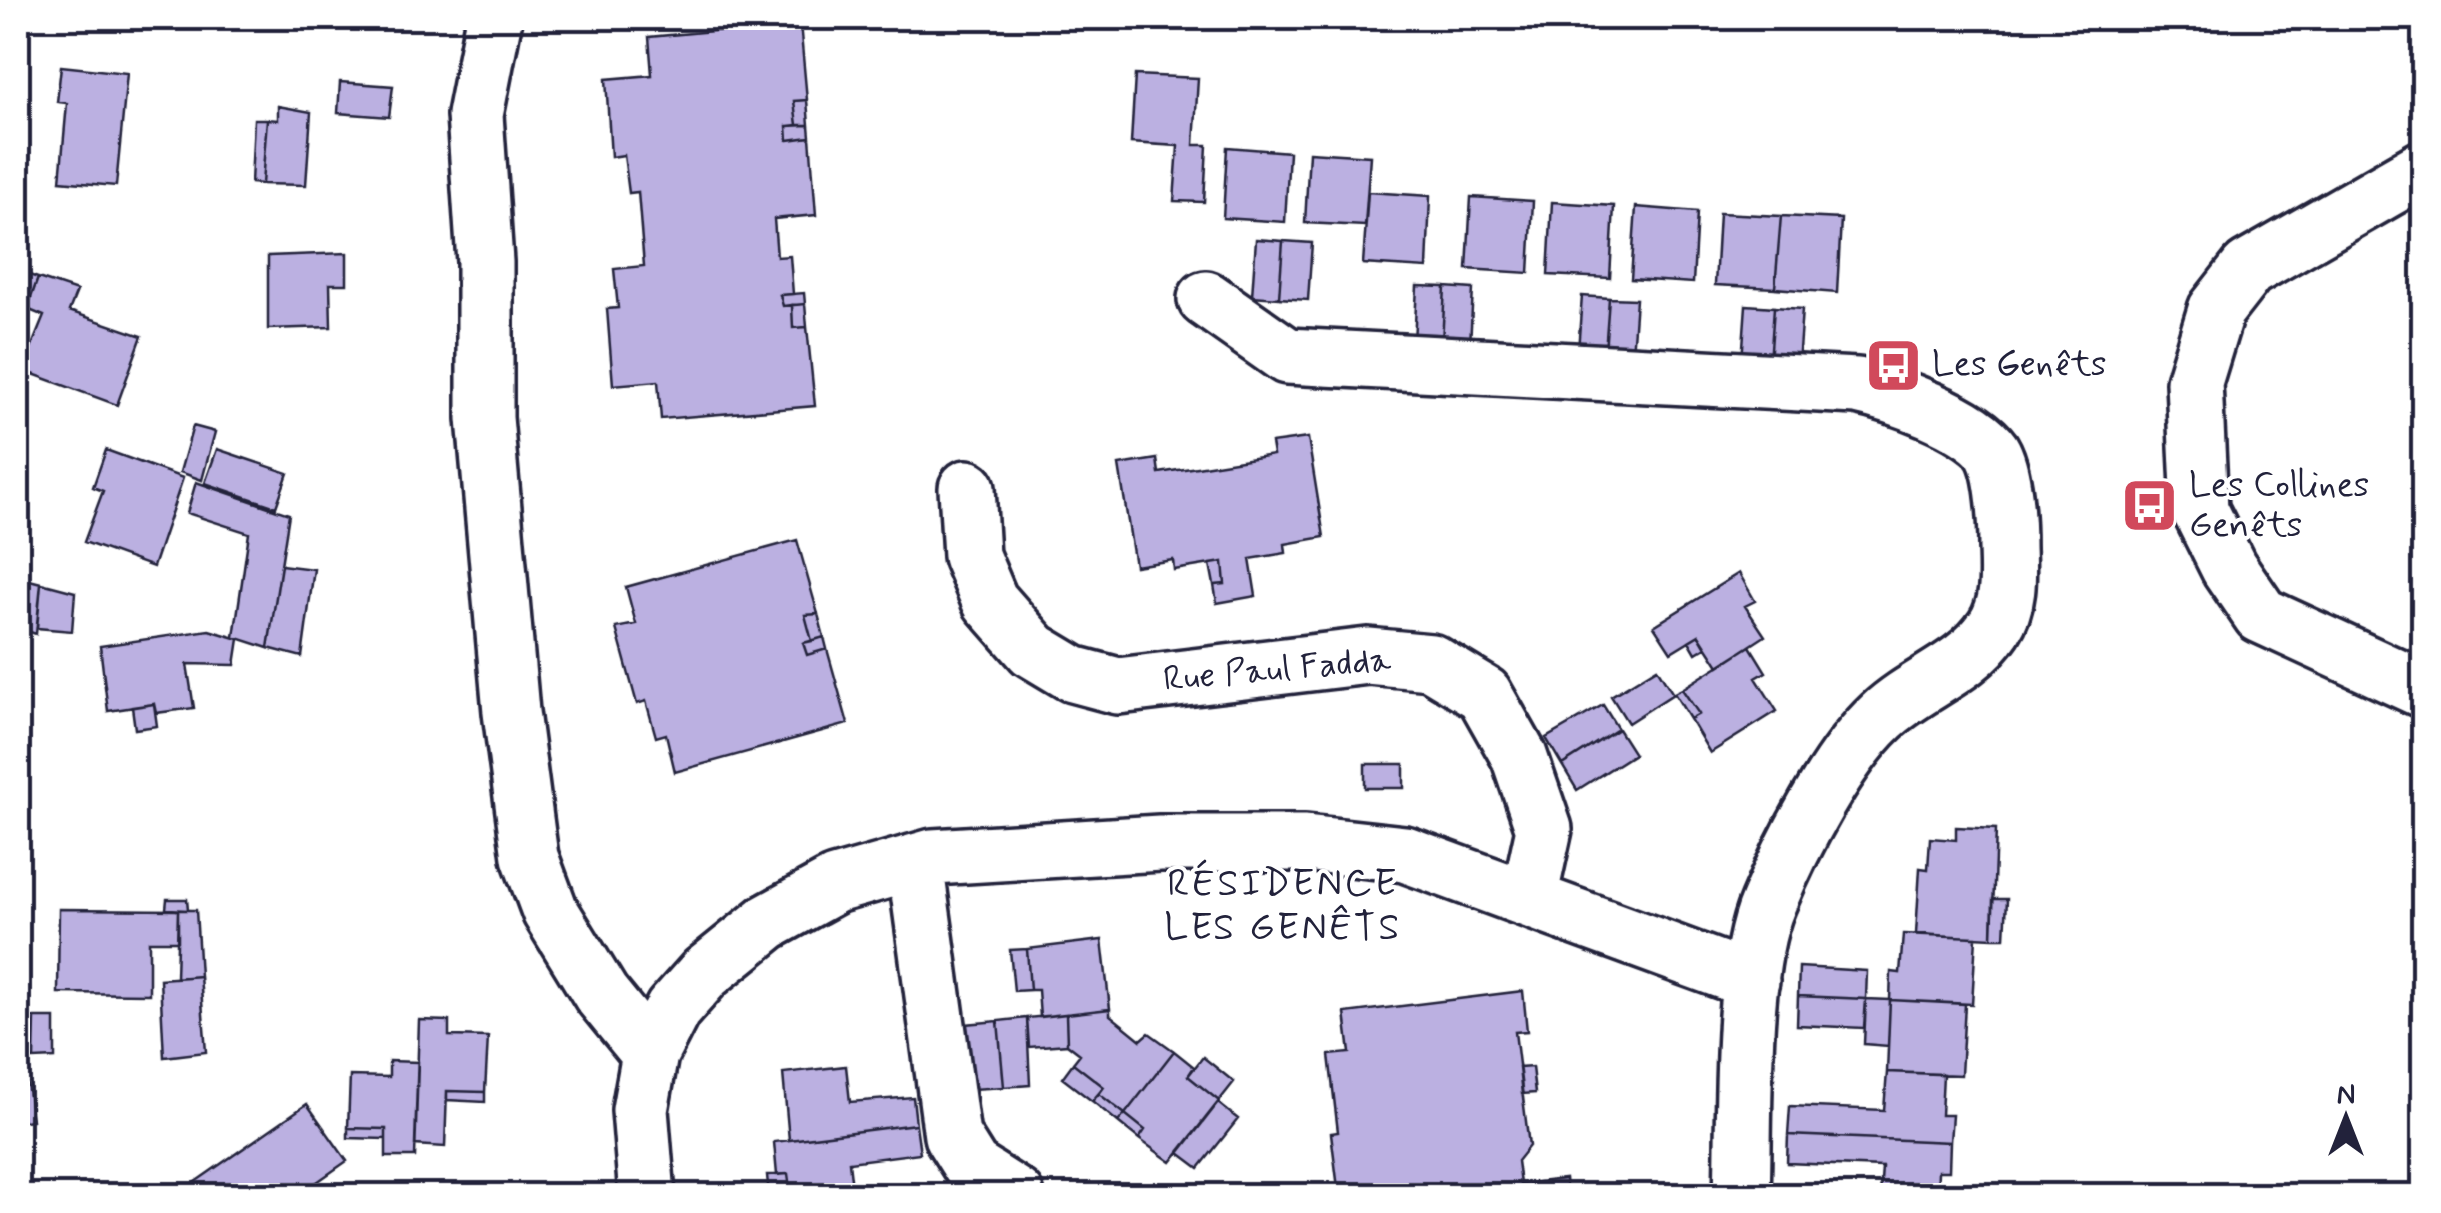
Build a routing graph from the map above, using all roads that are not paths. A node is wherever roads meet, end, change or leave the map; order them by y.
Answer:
1 (494, 18) edge
2 (2424, 168) edge
3 (1206, 299) dead end
4 (967, 488) dead end
5 (2424, 690) edge
6 (915, 862) junction
7 (1529, 898) junction
8 (1751, 981) junction
9 (650, 1054) junction
10 (648, 1196) edge
11 (1016, 1196) edge
12 (1742, 1196) edge

1 - 9 street
2 - 5 street
3 - 8 street
4 - 7 street, Rue Paul Fadda
6 - 7 street
6 - 9 street
6 - 11 street
7 - 8 street
8 - 12 street
9 - 10 street

